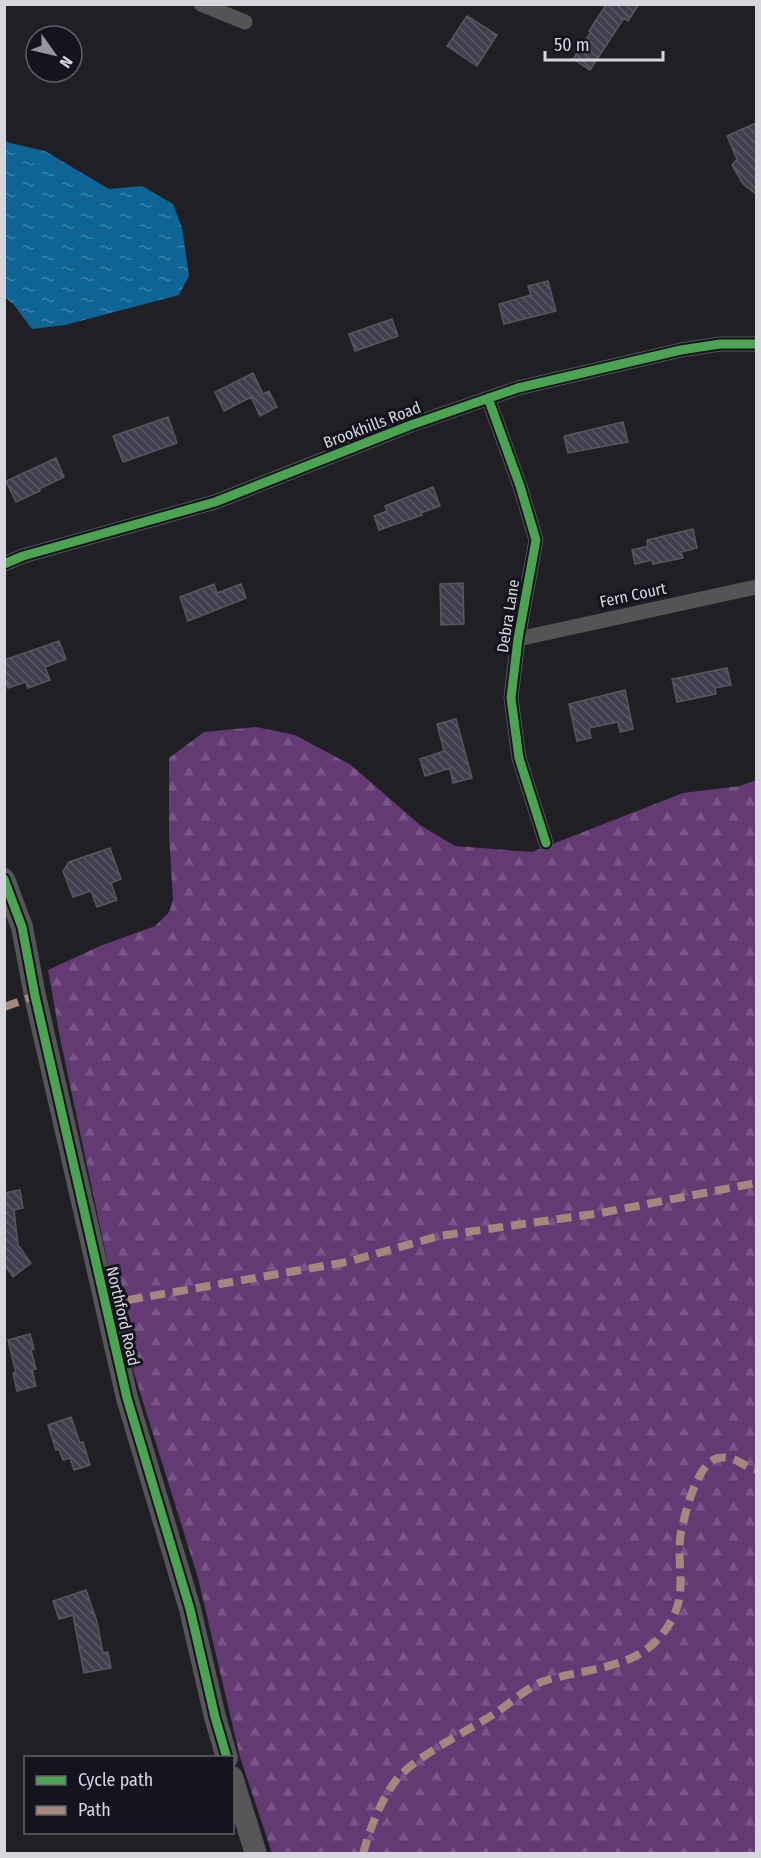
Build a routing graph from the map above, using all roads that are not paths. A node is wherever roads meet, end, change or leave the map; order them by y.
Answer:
1 (201, 4) edge
2 (245, 22) dead end
3 (756, 344) edge
4 (488, 398) junction
5 (4, 564) edge
6 (756, 586) edge
7 (518, 639) junction
8 (546, 843) dead end
9 (4, 879) edge
10 (226, 1756) edge
11 (234, 1783) edge
12 (256, 1854) edge

1 - 2 street
3 - 4 street, Brookhills Road
4 - 5 street, Brookhills Road
4 - 7 street, Debra Lane
6 - 7 street, Fern Court
7 - 8 street, Debra Lane
9 - 10 street, Northford Road
11 - 12 street

